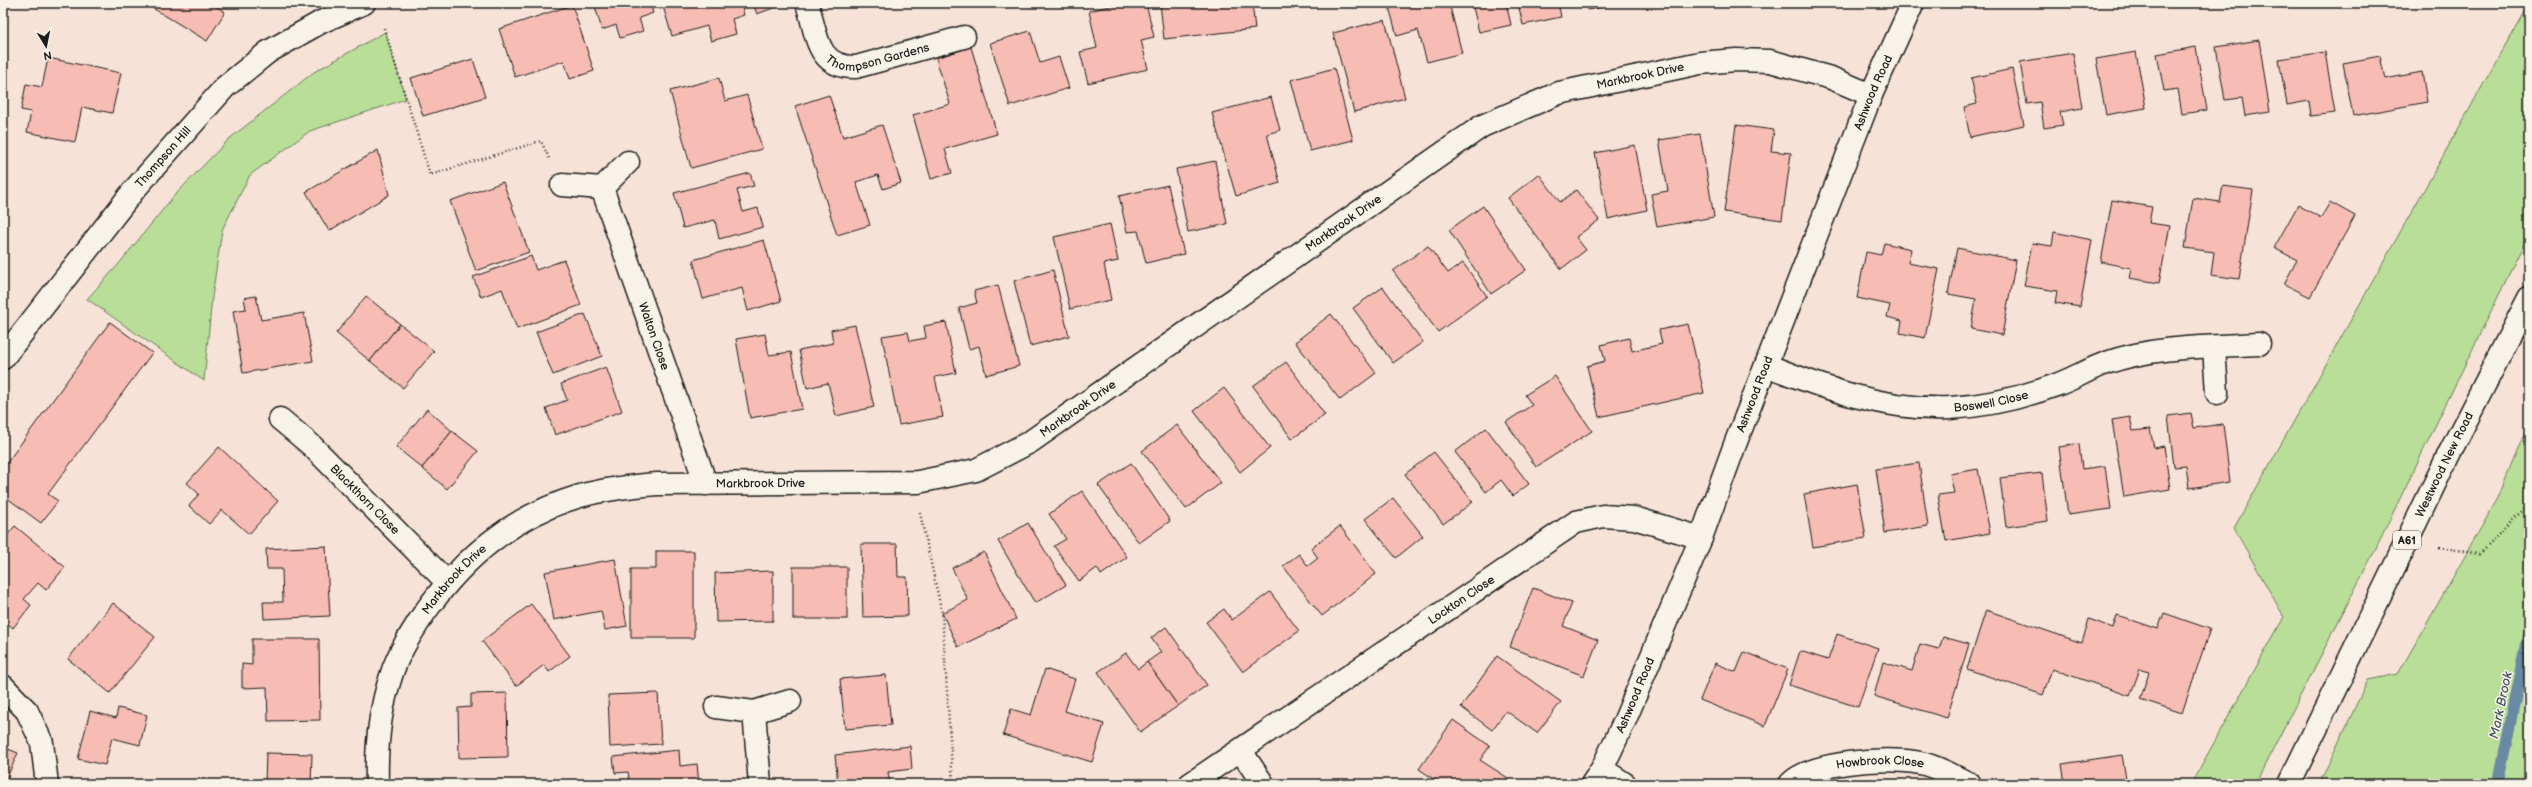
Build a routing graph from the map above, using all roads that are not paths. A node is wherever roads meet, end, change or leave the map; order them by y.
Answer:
1 (364, 3) edge
2 (807, 3) edge
3 (1913, 3) edge
4 (964, 37) dead end
5 (1871, 95) junction
6 (628, 162) dead end
7 (562, 185) road end
8 (602, 188) junction
9 (2529, 298) edge
10 (2259, 344) dead end
11 (2214, 346) junction
12 (3, 358) edge
13 (1766, 365) junction
14 (2218, 393) dead end
15 (280, 419) dead end
16 (706, 484) junction
17 (1701, 538) junction
18 (447, 582) junction
19 (3, 686) edge
20 (790, 701) dead end
21 (716, 707) dead end
22 (754, 712) junction
23 (1242, 751) junction
24 (1597, 777) edge
25 (47, 784) edge
26 (377, 784) edge
27 (760, 784) edge
28 (1190, 784) edge
29 (1263, 784) edge
30 (1625, 784) edge
31 (1790, 784) edge
32 (1970, 784) edge
33 (2289, 784) edge

1 - 12 main road, Thompson Hill
2 - 4 main road, Thompson Gardens
3 - 5 main road, Ashwood Road
5 - 13 main road, Ashwood Road
5 - 16 main road, Markbrook Drive
6 - 8 main road
7 - 8 main road
8 - 16 main road, Walton Close
9 - 33 main road, Westwood New Road / A61
10 - 11 main road, Boswell Close
11 - 13 main road, Boswell Close
11 - 14 main road
13 - 17 main road, Ashwood Road
15 - 18 main road, Blackthorn Close
16 - 18 main road, Markbrook Drive
17 - 23 main road, Lockton Close
17 - 24 main road, Ashwood Road
18 - 26 main road, Markbrook Drive
19 - 25 main road
20 - 22 main road
21 - 22 main road
22 - 27 main road
23 - 28 main road, Lockton Close
23 - 29 main road
24 - 30 main road
31 - 32 main road, Howbrook Close

